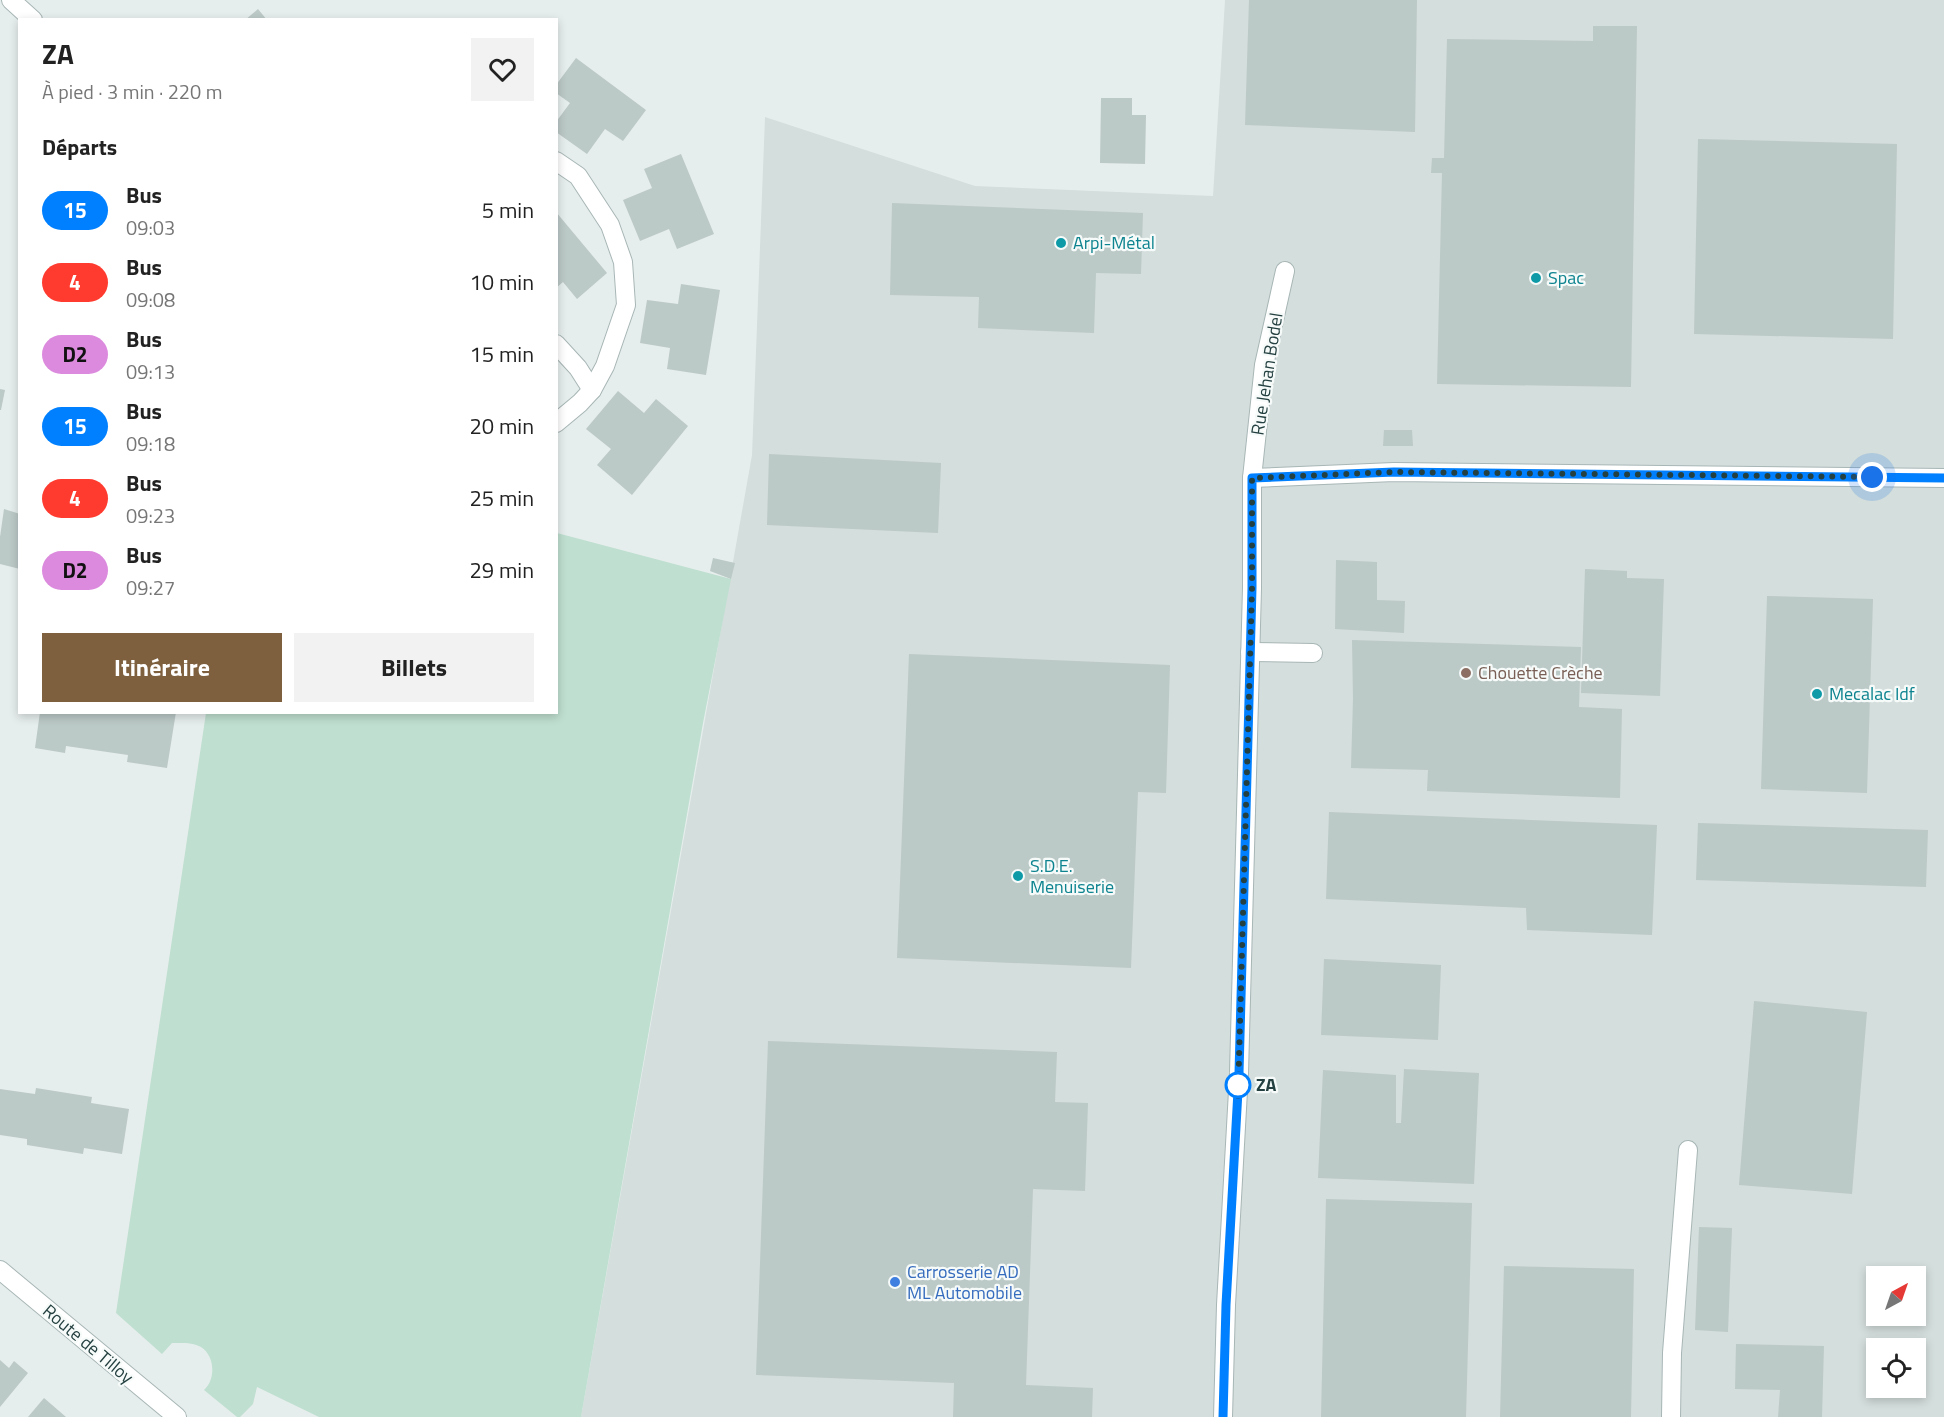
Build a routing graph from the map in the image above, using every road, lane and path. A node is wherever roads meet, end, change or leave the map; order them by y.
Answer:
1 (11, 0) edge
2 (31, 18) edge
3 (558, 162) edge
4 (1285, 271) dead end
5 (558, 346) edge
6 (592, 390) junction
7 (558, 421) edge
8 (1252, 478) junction
9 (1944, 478) edge
10 (1250, 652) junction
11 (1313, 653) dead end
12 (1688, 1150) dead end
13 (0, 1270) edge
14 (177, 1417) edge
15 (1223, 1417) edge
16 (1671, 1417) edge

1 - 2 street
3 - 6 street
4 - 8 street, Rue Jehan Bodel
5 - 6 street
6 - 7 street
8 - 9 street
8 - 10 street, Rue Jehan Bodel
10 - 11 street
10 - 15 street, Rue Jehan Bodel
12 - 16 street
13 - 14 street, Route de Tilloy

